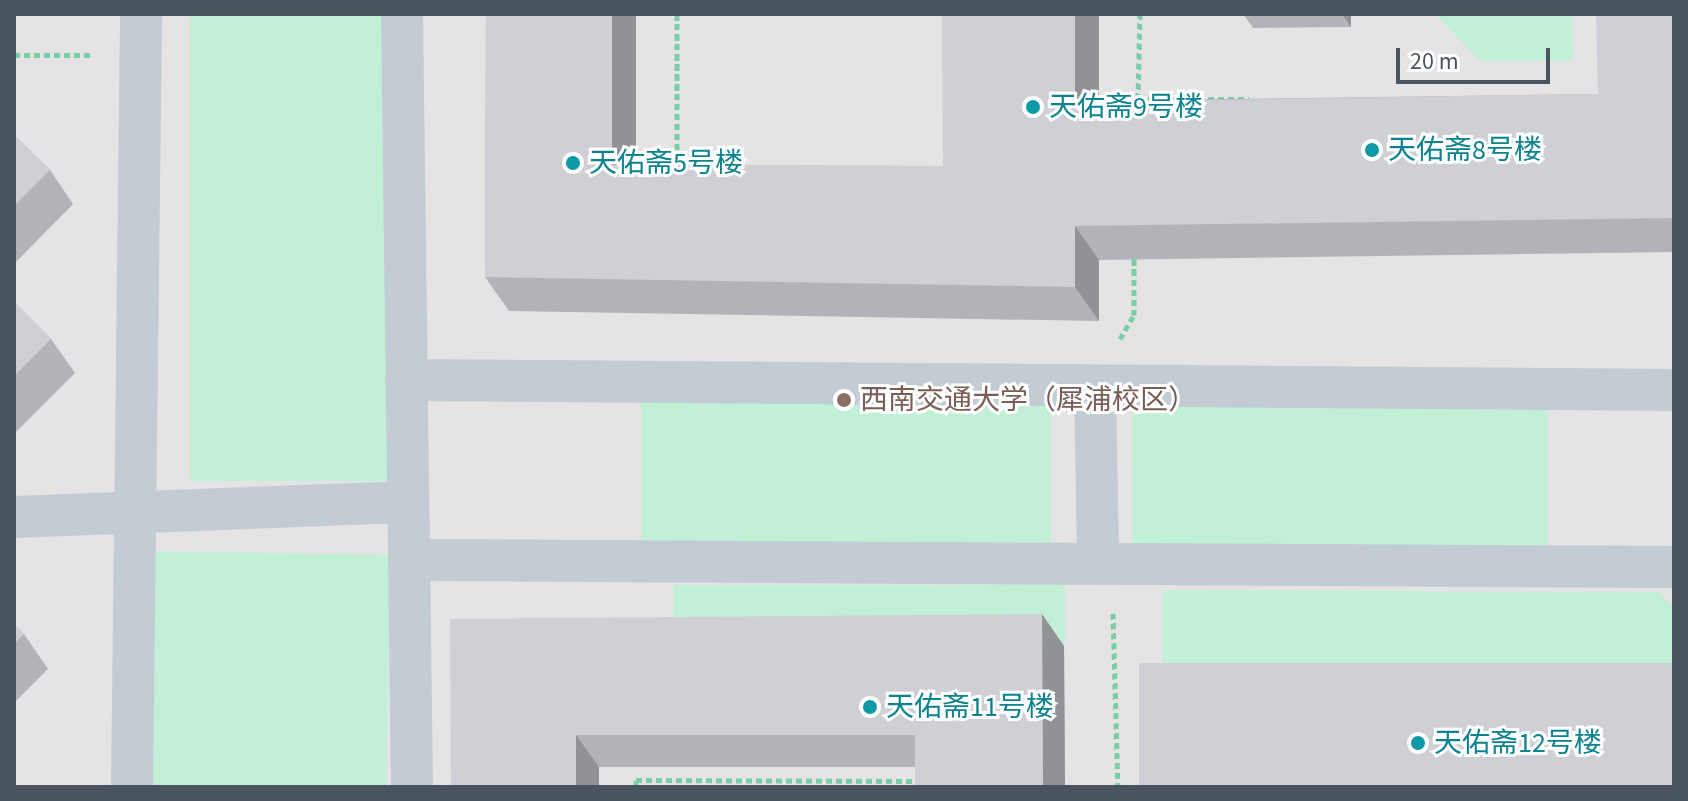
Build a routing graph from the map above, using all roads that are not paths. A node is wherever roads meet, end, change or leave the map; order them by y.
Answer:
1 (402, 14) edge
2 (141, 34) edge
3 (406, 380) junction
4 (1095, 386) junction
5 (1674, 390) edge
6 (408, 502) junction
7 (135, 514) junction
8 (14, 517) edge
9 (409, 560) junction
10 (1098, 563) junction
11 (1674, 567) edge
12 (132, 787) edge
13 (412, 787) edge

1 - 3 street
2 - 7 street
3 - 4 street
3 - 6 street
4 - 5 street
4 - 10 street
6 - 7 street
6 - 9 street
7 - 8 street
7 - 12 street
9 - 10 street
9 - 13 street
10 - 11 street

